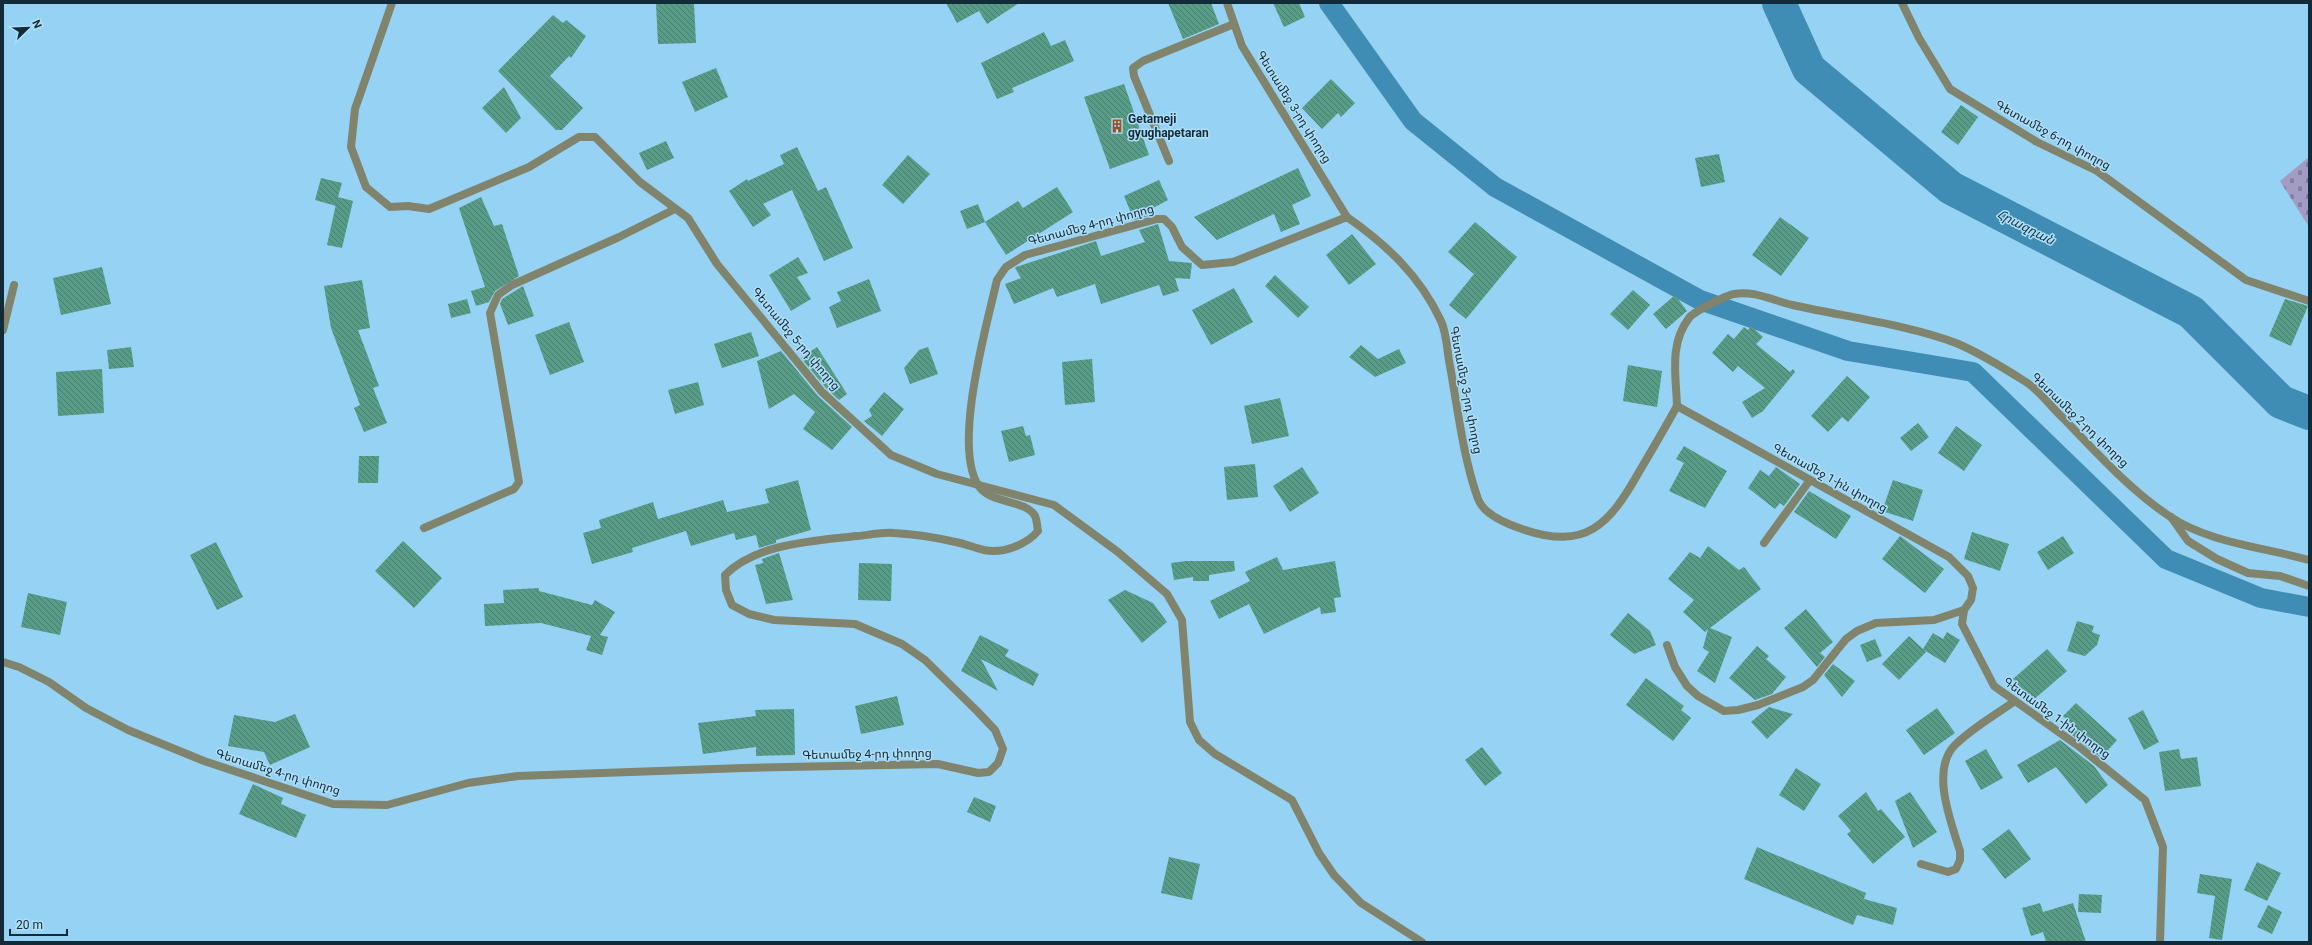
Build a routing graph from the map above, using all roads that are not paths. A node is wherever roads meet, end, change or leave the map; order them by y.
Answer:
1 (392, 3) edge
2 (1227, 3) edge
3 (1902, 3) edge
4 (1234, 24) junction
5 (1169, 161) dead end
6 (675, 209) junction
7 (1347, 217) junction
8 (14, 285) dead end
9 (2309, 301) edge
10 (3, 330) edge
11 (1677, 406) junction
12 (1810, 480) junction
13 (977, 484) junction
14 (2170, 517) junction
15 (424, 528) dead end
16 (1764, 543) dead end
17 (2309, 560) edge
18 (2309, 586) edge
19 (1964, 610) junction
20 (1667, 645) dead end
21 (3, 662) edge
22 (2015, 701) junction
23 (1922, 864) dead end
24 (1422, 942) edge
25 (2160, 942) edge

1 - 6 street, Գետամեջ 5-րդ փողոց
2 - 4 street, Գետամեջ 3-րդ փողոց
3 - 9 street, Գետամեջ 6-րդ փողոց
4 - 5 street
4 - 7 street, Գետամեջ 3-րդ փողոց
6 - 13 street, Գետամեջ 5-րդ փողոց
6 - 15 street
7 - 11 street, Գետամեջ 3-րդ փողոց
7 - 13 street, Գետամեջ 4-րդ փողոց
8 - 10 street
11 - 12 street, Գետամեջ 1-ին փողոց
11 - 14 street, Գետամեջ 2-րդ փողոց
12 - 16 street
12 - 19 street, Գետամեջ 1-ին փողոց
13 - 21 street, Գետամեջ 4-րդ փողոց
13 - 24 street, Գետամեջ 5-րդ փողոց
14 - 17 street, Գետամեջ 2-րդ փողոց
14 - 18 street
19 - 20 street
19 - 22 street, Գետամեջ 1-ին փողոց
22 - 23 street
22 - 25 street, Գետամեջ 1-ին փողոց

